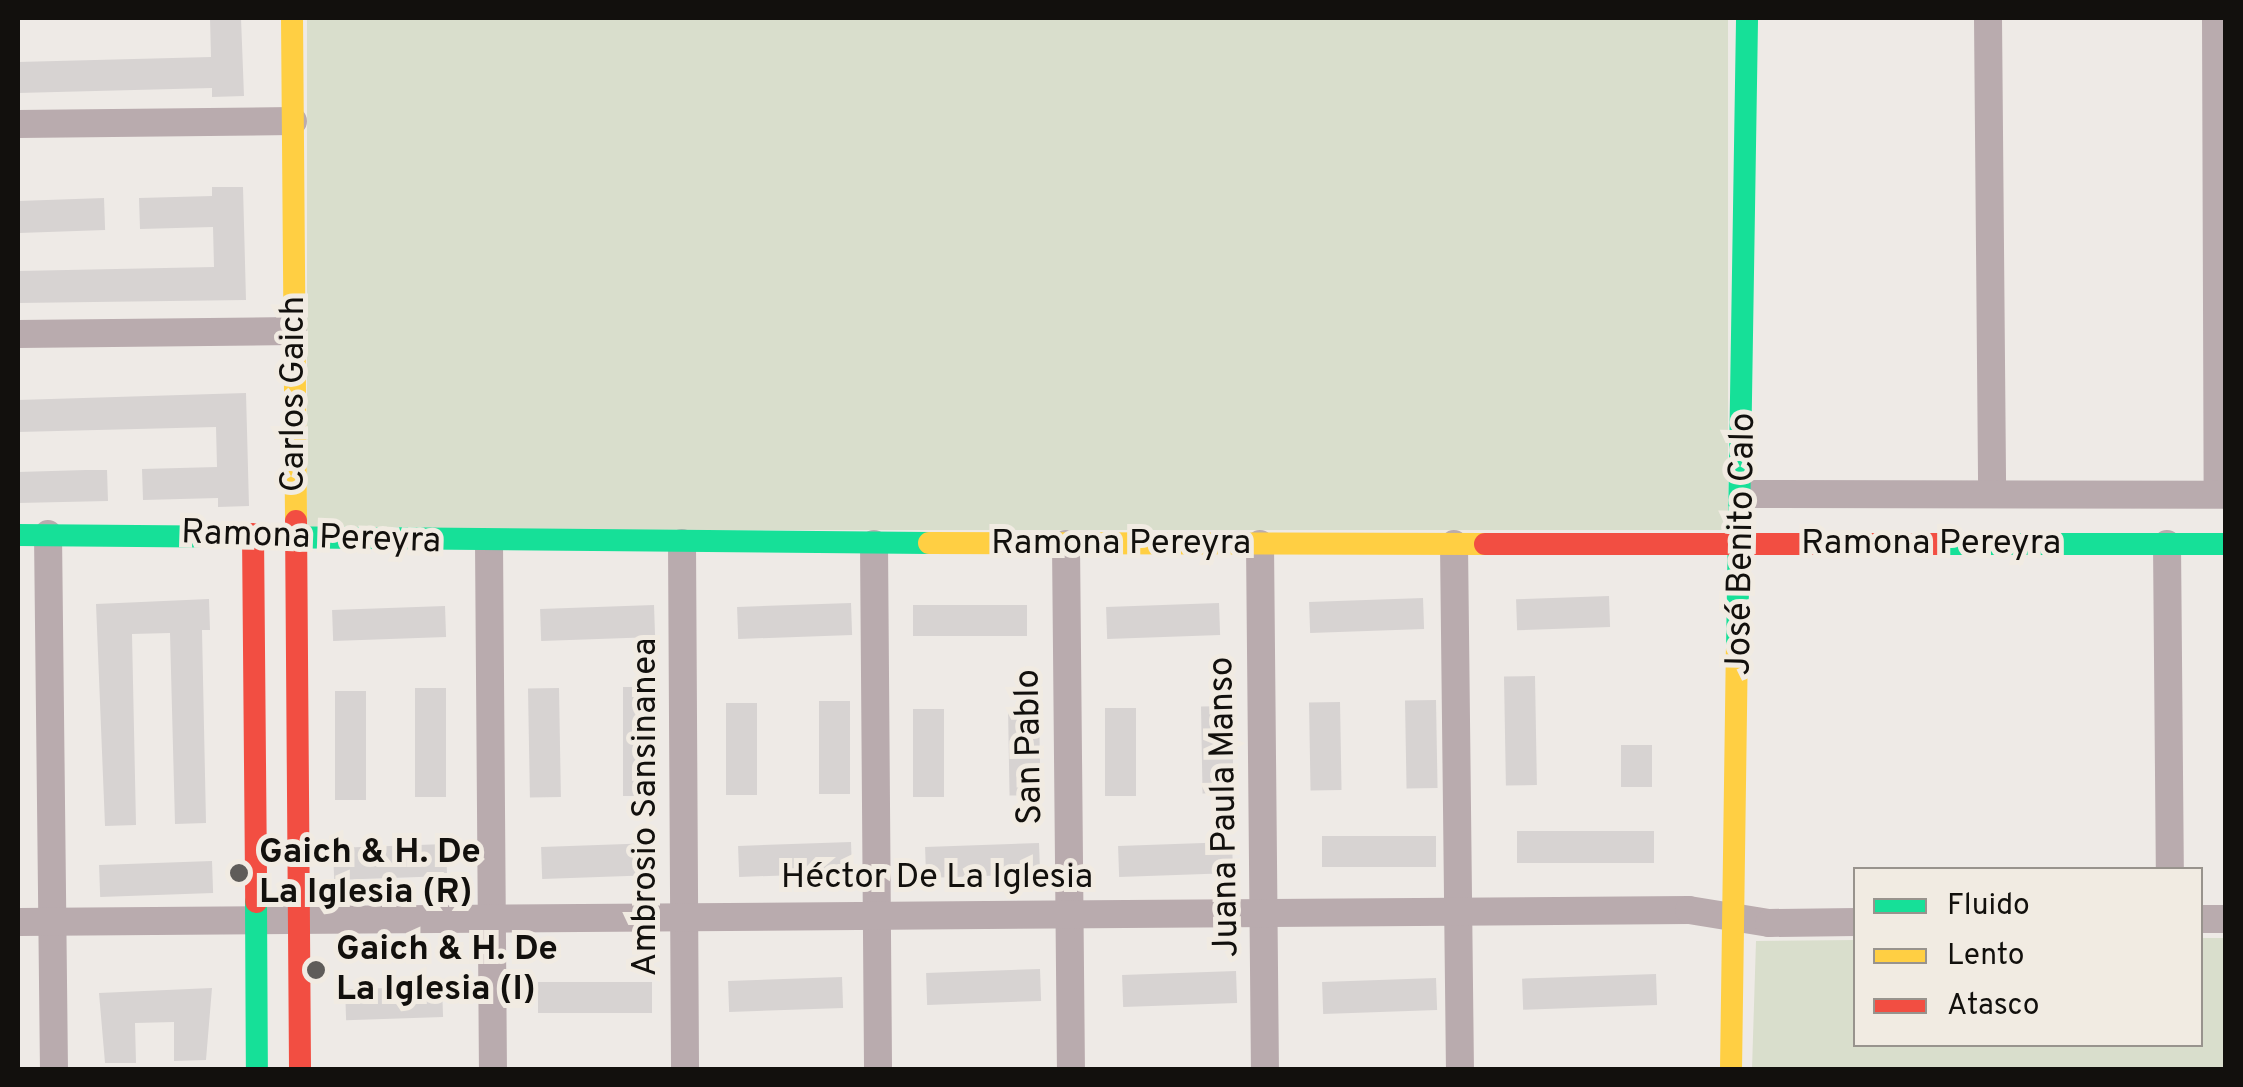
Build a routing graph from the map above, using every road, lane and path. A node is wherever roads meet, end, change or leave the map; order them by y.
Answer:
1 (292, 18) edge
2 (1747, 18) edge
3 (1988, 18) edge
4 (2216, 18) edge
5 (293, 120) junction
6 (18, 124) edge
7 (294, 331) junction
8 (18, 334) edge
9 (1743, 494) junction
10 (1992, 494) junction
11 (2222, 494) edge
12 (18, 534) edge
13 (48, 534) junction
14 (253, 534) junction
15 (294, 541) junction
16 (489, 544) junction
17 (682, 544) junction
18 (874, 544) junction
19 (1066, 544) junction
20 (1260, 544) junction
21 (1454, 544) junction
22 (1743, 544) junction
23 (2166, 544) junction
24 (2226, 544) edge
25 (2170, 867) edge
26 (1458, 912) junction
27 (1264, 913) junction
28 (1070, 914) junction
29 (877, 916) junction
30 (684, 917) junction
31 (1735, 917) junction
32 (492, 919) junction
33 (256, 920) junction
34 (299, 920) junction
35 (18, 922) edge
36 (52, 922) junction
37 (1853, 922) edge
38 (54, 1070) edge
39 (257, 1070) edge
40 (300, 1070) edge
41 (494, 1070) edge
42 (685, 1070) edge
43 (878, 1070) edge
44 (1071, 1070) edge
45 (1265, 1070) edge
46 (1460, 1070) edge
47 (1731, 1070) edge

1 - 5 street, Carlos Gaich
2 - 9 street, José Benito Calo
3 - 10 street
4 - 11 street
5 - 6 street
5 - 7 street, Carlos Gaich
7 - 8 street
7 - 15 street, Carlos Gaich
9 - 10 street
9 - 22 street, José Benito Calo
10 - 11 street
12 - 13 street, Ramona Pereyra
13 - 14 street, Ramona Pereyra
13 - 36 street
14 - 15 street, Ramona Pereyra
14 - 33 street, Carlos Gaich
15 - 16 street, Ramona Pereyra
15 - 34 street, Carlos Gaich
16 - 17 street, Ramona Pereyra
16 - 32 street
17 - 18 street, Ramona Pereyra
17 - 30 street, Ambrosio Sansinanea
18 - 19 street, Ramona Pereyra
18 - 29 street
19 - 20 street, Ramona Pereyra
19 - 28 street, San Pablo
20 - 21 street, Ramona Pereyra
20 - 27 street, Juana Paula Manso
21 - 22 street, Ramona Pereyra
21 - 26 street
22 - 23 street, Ramona Pereyra
22 - 31 street, José Benito Calo
23 - 24 street, Ramona Pereyra
23 - 25 street
26 - 27 street, Héctor De La Iglesia
26 - 31 street, Héctor De La Iglesia
26 - 46 street
27 - 28 street, Héctor De La Iglesia
27 - 45 street, Juana Paula Manso
28 - 29 street, Héctor De La Iglesia
28 - 44 street, San Pablo
29 - 30 street, Héctor De La Iglesia
29 - 43 street
30 - 32 street, Héctor De La Iglesia
30 - 42 street, Ambrosio Sansinanea
31 - 37 street, Héctor De La Iglesia
31 - 47 street, José Benito Calo
32 - 34 street, Héctor De La Iglesia
32 - 41 street
33 - 34 street, Héctor De La Iglesia
33 - 36 street, Héctor De La Iglesia
33 - 39 street, Carlos Gaich
34 - 40 street, Carlos Gaich
35 - 36 street, Héctor De La Iglesia
36 - 38 street

